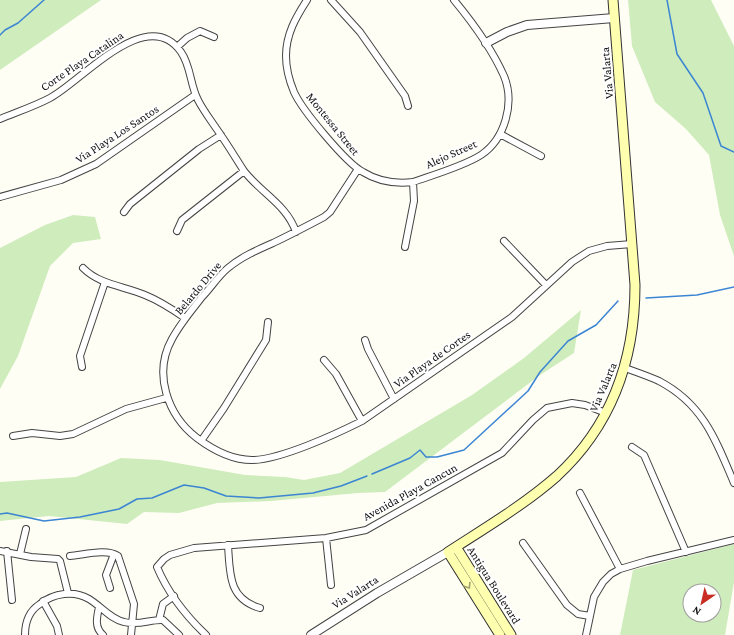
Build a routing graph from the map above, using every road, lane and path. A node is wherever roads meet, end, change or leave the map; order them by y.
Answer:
1 (307, 0) edge
2 (331, 0) edge
3 (454, 0) edge
4 (613, 0) edge
5 (614, 18) junction
6 (214, 37) dead end
7 (486, 43) junction
8 (177, 47) junction
9 (195, 95) junction
10 (408, 106) dead end
11 (0, 119) edge
12 (500, 134) junction
13 (221, 135) junction
14 (540, 156) dead end
15 (358, 169) junction
16 (244, 171) junction
17 (413, 182) junction
18 (0, 197) edge
19 (124, 212) dead end
20 (177, 231) dead end
21 (296, 232) junction
22 (504, 241) dead end
23 (632, 244) junction
24 (405, 247) dead end
25 (83, 268) dead end
26 (105, 282) junction
27 (546, 285) junction
28 (185, 318) junction
29 (268, 322) dead end
30 (365, 340) dead end
31 (324, 360) dead end
32 (82, 367) dead end
33 (625, 368) junction
34 (166, 398) junction
35 (394, 399) junction
36 (606, 413) junction
37 (362, 421) junction
38 (13, 436) dead end
39 (201, 441) junction
40 (632, 447) dead end
41 (226, 456) joint
42 (734, 482) edge
43 (580, 493) dead end
44 (26, 529) dead end
45 (326, 538) junction
46 (734, 540) edge
47 (523, 543) dead end
48 (228, 545) junction
49 (456, 547) junction
50 (0, 551) edge
51 (7, 551) junction
52 (448, 552) junction
53 (686, 552) junction
54 (20, 554) junction
55 (114, 554) junction
56 (70, 556) dead end
57 (620, 569) junction
58 (331, 585) dead end
59 (110, 588) dead end
60 (68, 593) junction
61 (174, 596) junction
62 (12, 600) dead end
63 (43, 601) junction
64 (99, 607) junction
65 (260, 608) dead end
66 (590, 616) junction
67 (159, 620) junction
68 (131, 623) junction
69 (25, 635) edge
70 (59, 635) edge
71 (103, 635) edge
72 (131, 635) edge
73 (179, 635) edge
74 (206, 635) edge
75 (311, 635) edge
76 (500, 635) edge
77 (511, 635) edge
78 (586, 635) edge

1 - 15 street, Montessa Street
2 - 10 street
3 - 7 street
4 - 5 main road, Via Valarta
5 - 7 street
5 - 23 main road, Via Valarta
6 - 8 street
7 - 12 street, Alejo Street
8 - 9 street
8 - 11 street, Corte Playa Catalina
9 - 13 street
9 - 18 street, Via Playa Los Santos
12 - 14 street
12 - 17 street, Alejo Street
13 - 16 street
13 - 19 street
15 - 17 street, Alejo Street
15 - 21 street, Belardo Drive
16 - 20 street
16 - 21 street
17 - 24 street
21 - 28 street, Belardo Drive
22 - 27 street
23 - 27 street, Via Playa de Cortes
23 - 33 main road, Via Valarta
25 - 26 street
26 - 28 street
26 - 32 street
27 - 35 street, Via Playa de Cortes
28 - 34 street, Belardo Drive
29 - 39 street
30 - 35 street
31 - 37 street
33 - 36 main road, Via Valarta
33 - 42 street
34 - 38 street
34 - 39 street, Belardo Drive
35 - 37 street, Via Playa de Cortes
36 - 45 street, Avenida Playa Cancun
36 - 49 main road, Via Valarta
37 - 41 street, Via Playa de Cortes
39 - 41 street, Belardo Drive
40 - 53 street
43 - 57 street
44 - 54 street
45 - 48 street, Avenida Playa Cancun
45 - 58 street
46 - 53 street
47 - 66 street
48 - 61 street, Avenida Playa Cancun
48 - 65 street
49 - 52 main road, Via Valarta
49 - 77 main road, Antigua Boulevard
50 - 51 street
51 - 54 street
51 - 62 street
52 - 75 street, Via Valarta
52 -> 76 main road, Antigua Boulevard
53 - 57 street
54 - 60 street
55 - 56 street
55 - 59 street
55 - 68 street
57 - 66 street
60 - 63 street
60 - 64 street
61 - 67 street
61 - 74 street
63 - 69 street
63 - 70 street
64 - 68 street
64 - 71 street
66 - 78 street
67 - 68 street
67 - 73 street
68 - 72 street

